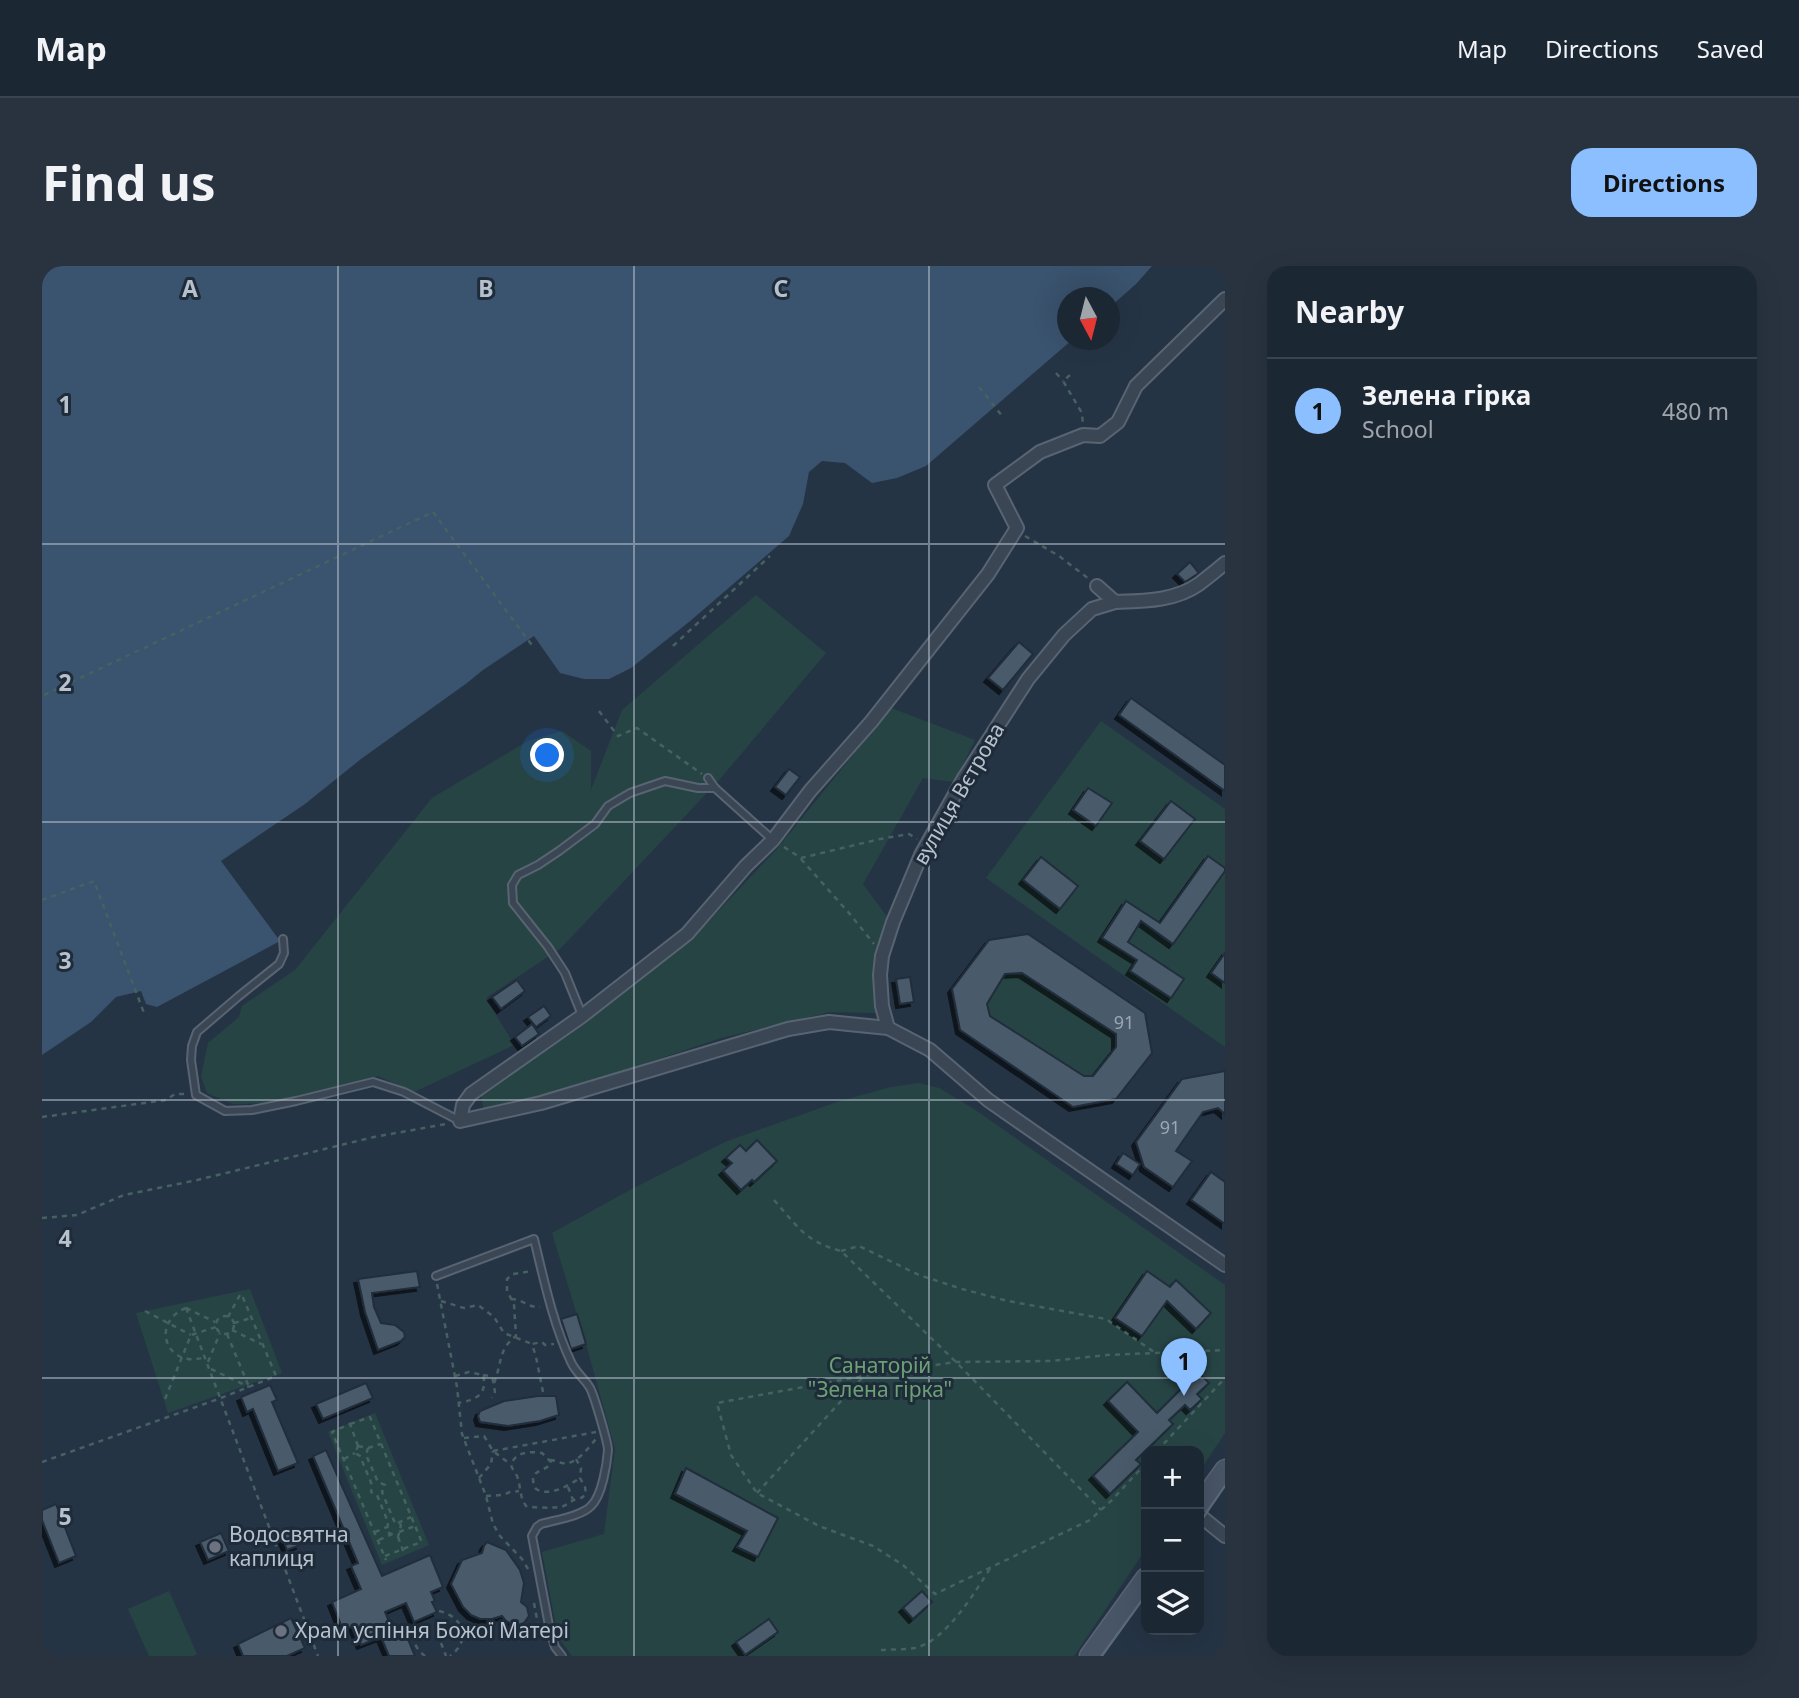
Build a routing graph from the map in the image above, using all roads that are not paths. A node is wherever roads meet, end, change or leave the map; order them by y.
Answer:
1 (1225, 299) edge
2 (1225, 563) edge
3 (1097, 586) road end
4 (1115, 602) junction
5 (708, 778) road end
6 (715, 788) junction
7 (773, 840) junction
8 (283, 939) dead end
9 (582, 1016) junction
10 (888, 1028) junction
11 (460, 1121) junction
12 (1225, 1265) edge
13 (436, 1276) road end
14 (1225, 1469) edge
15 (1204, 1497) edge
16 (1204, 1519) edge
17 (1225, 1536) edge
18 (1141, 1584) edge
19 (562, 1656) edge
20 (1089, 1656) edge

1 - 7 street
2 - 4 street, вулиця Вєтрова
3 - 4 street
4 - 10 street, вулиця Вєтрова
5 - 6 lane
6 - 7 lane
6 - 9 lane
7 - 9 street
8 - 11 lane
9 - 11 street
10 - 11 street
10 - 12 street
13 - 19 lane
14 - 15 street
16 - 17 street
18 - 20 street

